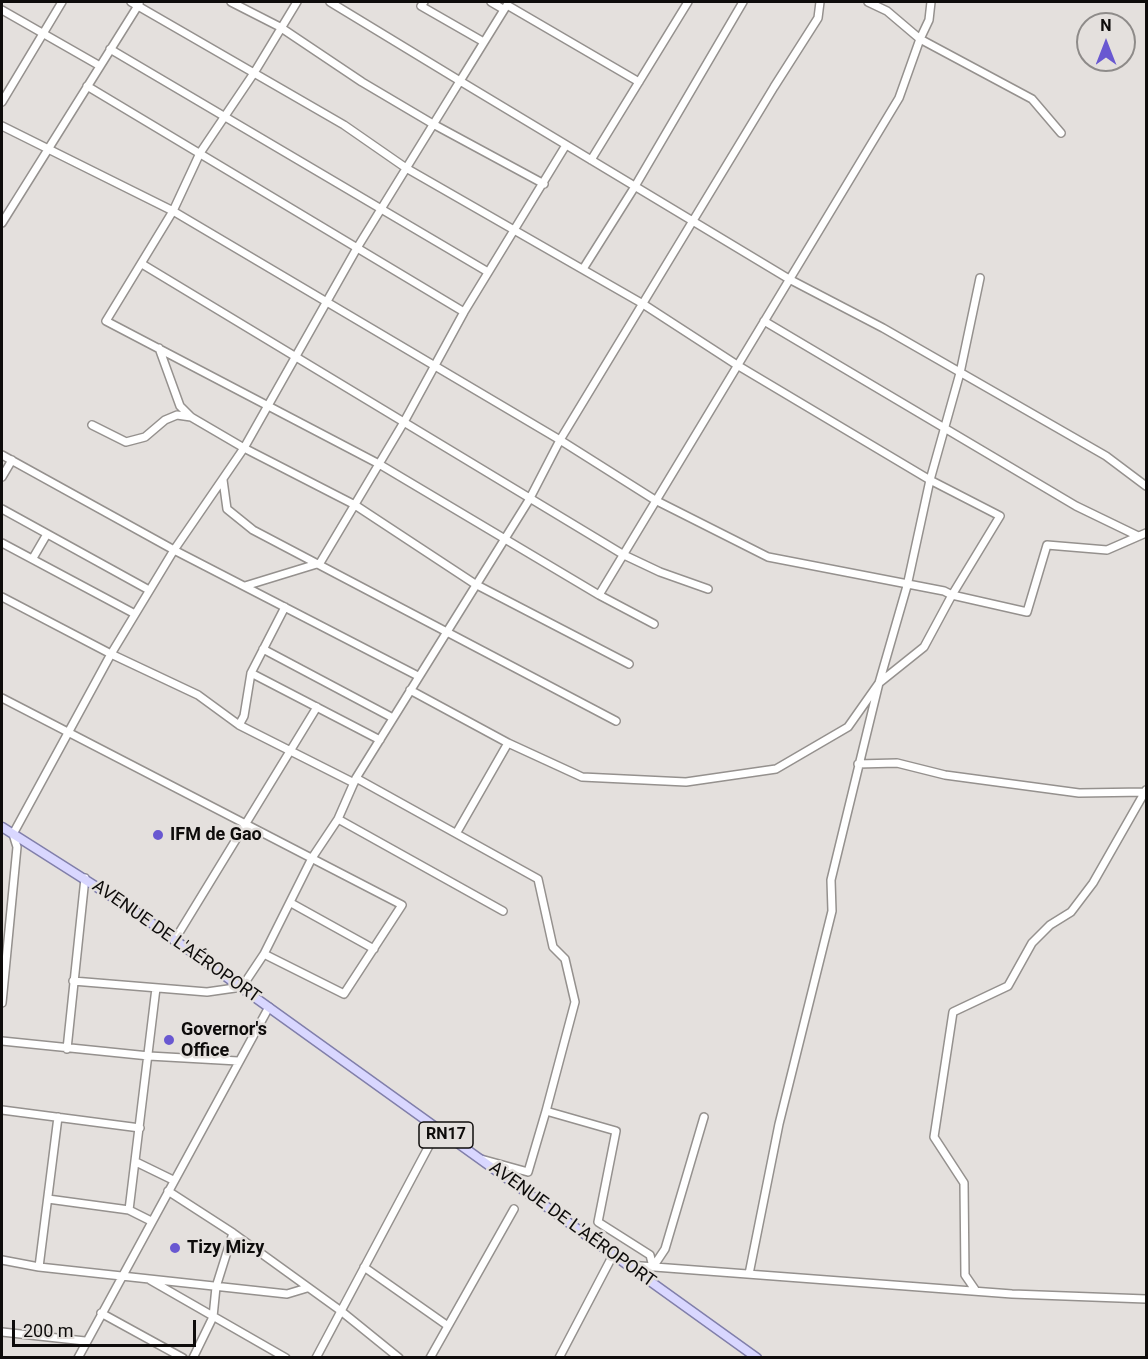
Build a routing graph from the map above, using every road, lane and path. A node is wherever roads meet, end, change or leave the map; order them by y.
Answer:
1 (62, 2) edge
2 (231, 2) edge
3 (297, 2) edge
4 (330, 2) edge
5 (424, 2) edge
6 (491, 2) edge
7 (688, 2) edge
8 (743, 2) edge
9 (820, 2) edge
10 (868, 2) edge
11 (931, 2) edge
12 (136, 3) edge
13 (503, 9) junction
14 (2, 10) edge
15 (279, 27) junction
16 (43, 35) junction
17 (920, 39) junction
18 (482, 41) junction
19 (110, 49) junction
20 (100, 66) junction
21 (254, 74) junction
22 (460, 81) junction
23 (639, 82) junction
24 (87, 86) junction
25 (2, 102) edge
26 (224, 115) junction
27 (433, 124) junction
28 (2, 126) edge
29 (1061, 133) dead end
30 (566, 145) junction
31 (48, 147) junction
32 (200, 153) junction
33 (591, 160) junction
34 (406, 168) junction
35 (544, 184) junction
36 (634, 188) junction
37 (381, 210) junction
38 (173, 211) junction
39 (694, 222) junction
40 (2, 224) edge
41 (514, 230) junction
42 (357, 248) junction
43 (142, 264) junction
44 (583, 269) junction
45 (488, 272) junction
46 (980, 278) dead end
47 (789, 279) junction
48 (328, 302) junction
49 (643, 304) junction
50 (464, 312) junction
51 (764, 321) junction
52 (159, 348) junction
53 (296, 358) junction
54 (737, 365) junction
55 (435, 366) junction
56 (960, 373) junction
57 (269, 405) junction
58 (191, 417) junction
59 (404, 422) junction
60 (92, 425) dead end
61 (945, 428) junction
62 (560, 440) junction
63 (244, 448) junction
64 (2, 454) edge
65 (12, 460) junction
66 (379, 464) junction
67 (2, 477) edge
68 (223, 480) junction
69 (930, 480) junction
70 (1146, 486) edge
71 (529, 500) junction
72 (655, 500) junction
73 (355, 505) junction
74 (2, 509) edge
75 (1146, 532) edge
76 (47, 534) junction
77 (1138, 536) junction
78 (504, 537) junction
79 (2, 543) edge
80 (174, 549) junction
81 (624, 555) junction
82 (33, 558) junction
83 (320, 563) junction
84 (475, 584) junction
85 (245, 586) junction
86 (907, 586) junction
87 (708, 589) dead end
88 (149, 590) junction
89 (599, 596) junction
90 (952, 596) junction
91 (2, 597) edge
92 (285, 607) junction
93 (135, 614) junction
94 (654, 624) dead end
95 (445, 633) junction
96 (263, 649) junction
97 (111, 654) junction
98 (629, 664) dead end
99 (251, 673) junction
100 (418, 676) junction
101 (879, 683) junction
102 (410, 690) junction
103 (2, 698) edge
104 (317, 707) junction
105 (393, 718) junction
106 (616, 721) dead end
107 (239, 725) junction
108 (69, 734) junction
109 (380, 740) junction
110 (508, 743) junction
111 (290, 752) junction
112 (858, 764) junction
113 (355, 781) junction
114 (1146, 791) edge
115 (338, 819) junction
116 (243, 825) junction
117 (2, 827) edge
118 (457, 832) junction
119 (13, 834) junction
120 (312, 858) junction
121 (85, 878) junction
122 (291, 903) junction
123 (503, 911) dead end
124 (174, 941) junction
125 (374, 949) junction
126 (264, 954) junction
127 (3, 969) edge
128 (73, 981) junction
129 (242, 987) junction
130 (156, 988) junction
131 (2, 1003) edge
132 (269, 1007) junction
133 (2, 1041) edge
134 (67, 1048) junction
135 (149, 1056) junction
136 (238, 1061) junction
137 (2, 1110) edge
138 (546, 1111) junction
139 (58, 1117) junction
140 (704, 1117) dead end
141 (140, 1128) junction
142 (438, 1129) junction
143 (479, 1158) junction
144 (136, 1162) junction
145 (173, 1180) junction
146 (168, 1191) junction
147 (48, 1199) junction
148 (514, 1209) dead end
149 (129, 1210) junction
150 (151, 1221) junction
151 (233, 1233) junction
152 (613, 1255) junction
153 (2, 1260) edge
154 (628, 1265) junction
155 (39, 1267) junction
156 (364, 1267) junction
157 (653, 1267) junction
158 (749, 1274) junction
159 (121, 1276) junction
160 (149, 1280) junction
161 (216, 1287) junction
162 (307, 1288) junction
163 (976, 1291) junction
164 (1146, 1299) edge
165 (341, 1311) junction
166 (101, 1313) junction
167 (213, 1317) junction
168 (448, 1326) junction
169 (2, 1332) edge
170 (85, 1341) junction
171 (80, 1357) edge
172 (183, 1358) edge
173 (192, 1358) edge
174 (285, 1358) edge
175 (316, 1358) edge
176 (399, 1358) edge
177 (430, 1358) edge
178 (559, 1358) edge
179 (757, 1358) edge

1 - 16 street
2 - 15 street
3 - 15 street
4 - 22 street
5 - 18 street
6 - 13 street
7 - 23 street
8 - 36 street
9 - 39 street
10 - 17 street
11 - 17 street
12 - 19 street
12 - 21 street
13 - 18 street
13 - 23 street
14 - 16 street
15 - 21 street
15 - 27 street
16 - 20 street
16 - 25 street
17 - 29 street
17 - 47 street
18 - 22 street
19 - 20 street
19 - 26 street
20 - 24 street
21 - 26 street
21 - 34 street
22 - 27 street
22 - 30 street
23 - 33 street
24 - 31 street
24 - 32 street
26 - 32 street
26 - 37 street
27 - 34 street
27 - 35 street
28 - 31 street
30 - 33 street
30 - 35 street
31 - 38 street
31 - 40 street
32 - 38 street
32 - 42 street
33 - 36 street
34 - 37 street
34 - 41 street
35 - 41 street
36 - 39 street
36 - 44 street
37 - 42 street
37 - 45 street
38 - 43 street
38 - 48 street
39 - 47 street
39 - 49 street
41 - 44 street
41 - 45 street
42 - 48 street
42 - 50 street
43 - 52 street
43 - 53 street
44 - 49 street
45 - 50 street
46 - 56 street
47 - 51 street
47 - 56 street
48 - 53 street
48 - 55 street
49 - 54 street
49 - 62 street
50 - 55 street
51 - 54 street
51 - 61 street
52 - 57 street
52 - 58 street
53 - 57 street
53 - 59 street
54 - 69 street
54 - 72 street
55 - 59 street
55 - 62 street
56 - 61 street
56 - 70 street
57 - 63 street
57 - 66 street
58 - 60 street
58 - 63 street
59 - 66 street
59 - 71 street
61 - 69 street
61 - 77 street
62 - 71 street
62 - 72 street
63 - 68 street
63 - 73 street
64 - 65 street
65 - 67 street
65 - 80 street
66 - 73 street
66 - 78 street
68 - 80 street
68 - 83 street
69 - 86 street
69 - 90 street
71 - 78 street
71 - 81 street
72 - 81 street
72 - 86 street
73 - 83 street
73 - 84 street
74 - 76 street
75 - 77 street
76 - 82 street
76 - 88 street
77 - 90 street
78 - 84 street
78 - 89 street
79 - 82 street
80 - 85 street
80 - 88 street
81 - 87 street
81 - 89 street
82 - 93 street
83 - 85 street
83 - 95 street
84 - 95 street
84 - 98 street
85 - 92 street
86 - 90 street
86 - 101 street
88 - 93 street
89 - 94 street
90 - 101 street
91 - 97 street
92 - 96 street
92 - 100 street
93 - 97 street
95 - 100 street
95 - 106 street
96 - 99 street
96 - 105 street
97 - 107 street
97 - 108 street
99 - 104 street
99 - 107 street
100 - 102 street
101 - 110 street
101 - 112 street
102 - 105 street
102 - 110 street
103 - 108 street
104 - 109 street
104 - 111 street
105 - 109 street
107 - 111 street
108 - 116 street
108 - 119 street
109 - 113 street
110 - 118 street
111 - 113 street
111 - 116 street
112 - 114 street
112 - 158 street
113 - 115 street
113 - 118 street
114 - 163 street
115 - 120 street
115 - 123 street
116 - 120 street
116 - 124 street
117 - 119 main road, AVENUE DE L'AÉROPORT / RN17
118 - 138 street
119 - 121 main road, AVENUE DE L'AÉROPORT / RN17
119 - 127 street
120 - 122 street
120 - 125 street
121 - 124 main road, AVENUE DE L'AÉROPORT / RN17
121 - 128 street
122 - 125 street
122 - 126 street
124 - 129 main road, AVENUE DE L'AÉROPORT / RN17
125 - 126 street
126 - 129 street
127 - 131 street
128 - 130 street
128 - 134 street
129 - 130 street
129 - 132 main road, AVENUE DE L'AÉROPORT / RN17
130 - 135 street
132 - 136 street
132 - 142 main road, AVENUE DE L'AÉROPORT / RN17
133 - 134 street
134 - 135 street
135 - 136 street
135 - 141 street
136 - 145 street
137 - 139 street
138 - 143 street
138 - 157 street
139 - 141 street
139 - 147 street
140 - 157 street
141 - 144 street
142 - 143 main road, AVENUE DE L'AÉROPORT / RN17
142 - 156 street
143 - 152 main road, AVENUE DE L'AÉROPORT / RN17
144 - 145 street
144 - 149 street
145 - 146 street
146 - 150 street
146 - 151 street
147 - 149 street
147 - 155 street
148 - 168 street
149 - 150 street
150 - 159 street
151 - 161 street
151 - 162 street
152 - 154 main road, AVENUE DE L'AÉROPORT / RN17
152 - 178 street
153 - 155 street
154 - 157 street
154 - 179 main road, AVENUE DE L'AÉROPORT / RN17
155 - 159 street
156 - 165 street
156 - 168 street
157 - 158 street
158 - 163 street
159 - 160 street
159 - 166 street
160 - 161 street
160 - 167 street
161 - 162 street
161 - 167 street
162 - 165 street
163 - 164 street
165 - 175 street
165 - 176 street
166 - 170 street
166 - 172 street
167 - 173 street
167 - 174 street
168 - 177 street
169 - 170 street
170 - 171 street

